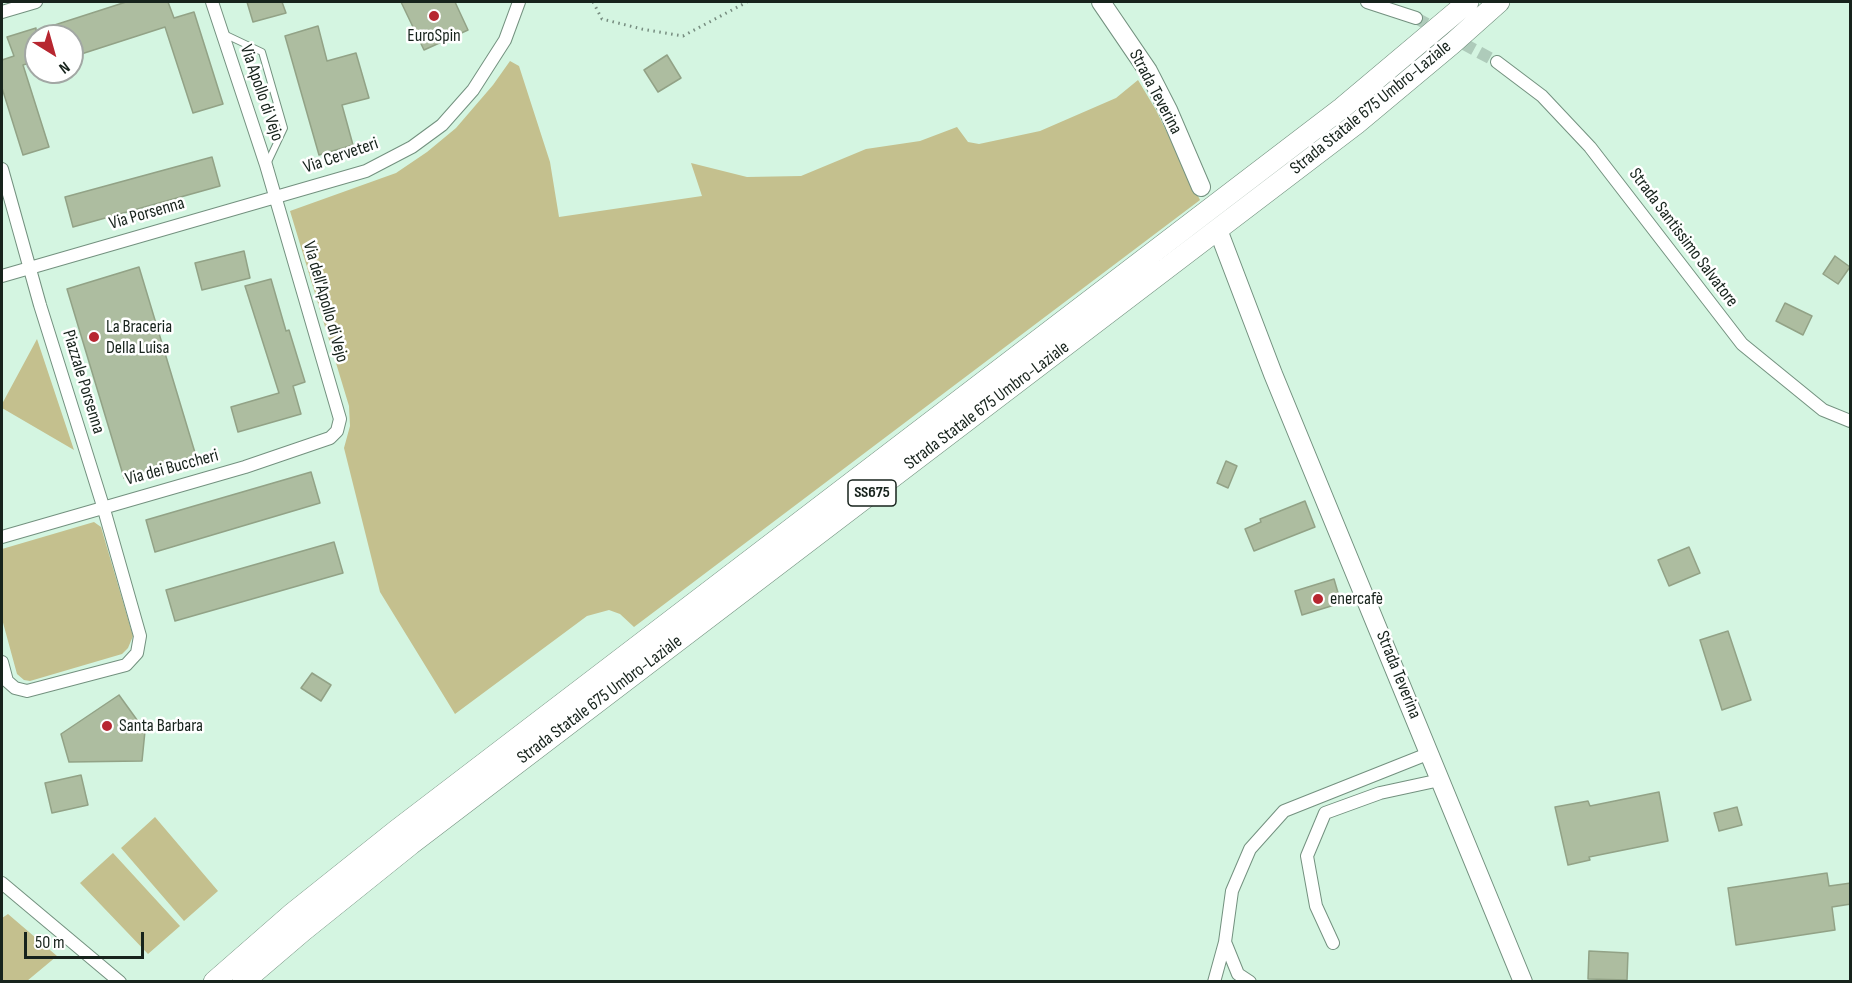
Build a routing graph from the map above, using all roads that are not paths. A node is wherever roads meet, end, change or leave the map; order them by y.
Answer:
1 (36, 2) edge
2 (212, 2) edge
3 (519, 2) edge
4 (1101, 2) edge
5 (1367, 2) edge
6 (1468, 2) edge
7 (1499, 2) edge
8 (2, 12) edge
9 (1416, 18) tunnel mouth
10 (221, 33) junction
11 (1497, 62) tunnel mouth
12 (266, 165) junction
13 (2, 169) edge
14 (1201, 187) dead end
15 (275, 196) junction
16 (1220, 235) dead end
17 (30, 268) junction
18 (2, 276) edge
19 (340, 419) joint
20 (1851, 421) edge
21 (103, 506) junction
22 (2, 537) edge
23 (2, 662) edge
24 (1430, 753) junction
25 (1440, 780) junction
26 (2, 883) edge
27 (1225, 942) junction
28 (1333, 943) dead end
29 (120, 981) edge
30 (214, 981) edge
31 (243, 981) edge
32 (1214, 981) edge
33 (1250, 981) edge
34 (1523, 981) edge

1 - 8 street
2 - 10 street, Via Apollo di Vejo
3 - 15 street, Via Cerveteri
4 - 14 main road, Strada Teverina
5 - 9 street
6 - 30 highway, Strada Statale 675 Umbro-Laziale / SS675
7 - 31 highway, Strada Statale 675 Umbro-Laziale / SS675
10 - 12 street, Via Apollo di Vejo
10 - 12 lane
11 - 20 street, Strada Santissimo Salvatore
12 - 15 street, Via Apollo di Vejo
13 - 17 street
15 - 17 street, Via Porsenna
15 - 19 street, Via dell'Apollo di Vejo
16 - 24 main road, Strada Teverina
17 - 18 street, Via Porsenna
17 - 21 street, Piazzale Porsenna
19 - 21 street, Via dei Buccheri
21 - 22 street, Via dei Buccheri
21 - 23 street, Piazzale Porsenna
24 - 25 main road, Strada Teverina
24 - 27 street
25 - 28 street
25 - 34 main road, Strada Teverina
26 - 29 street
27 - 32 street
27 - 33 street

